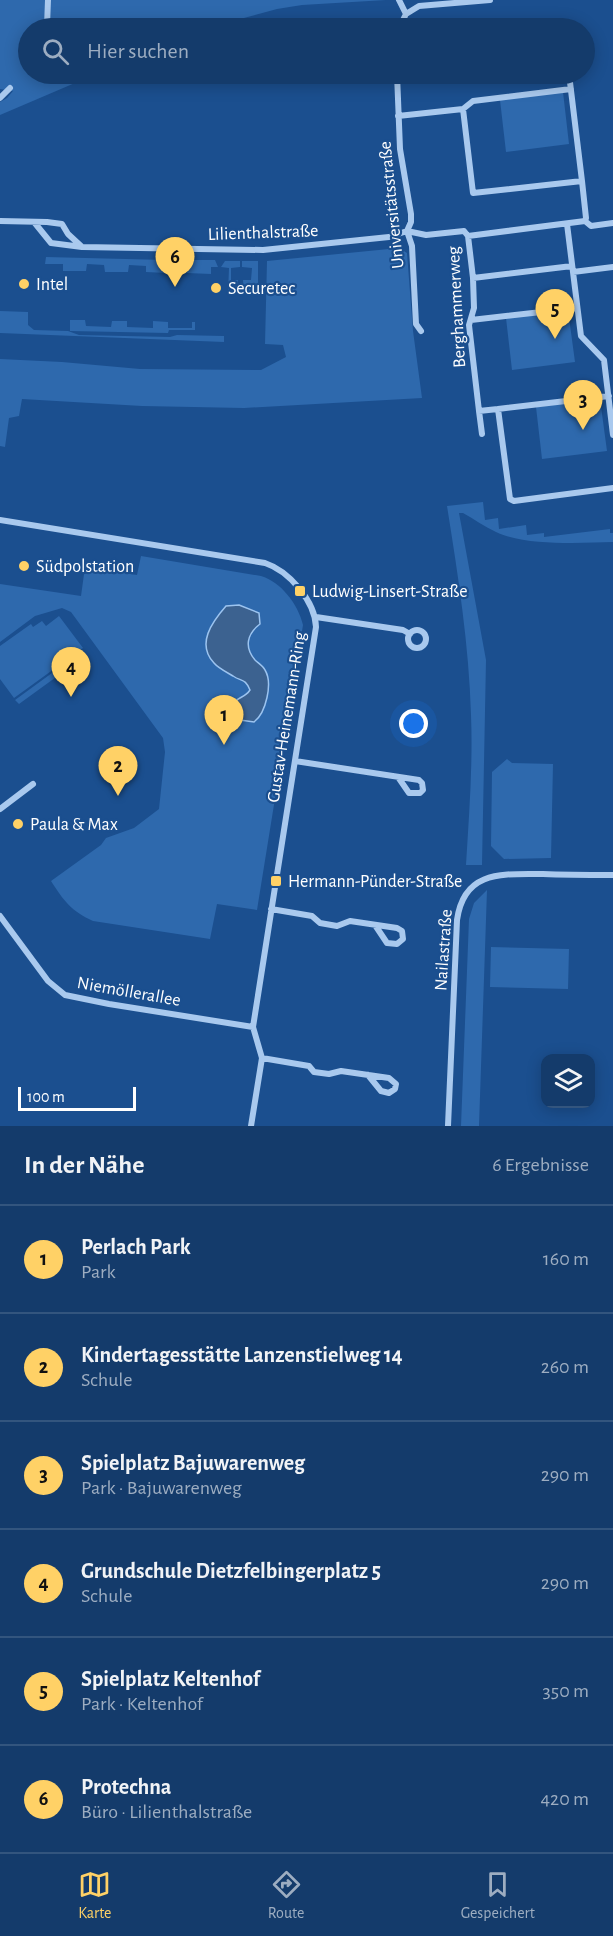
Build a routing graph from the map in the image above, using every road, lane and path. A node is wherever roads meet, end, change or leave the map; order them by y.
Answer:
1 (48, 0) edge
2 (399, 0) edge
3 (490, 0) edge
4 (406, 14) junction
5 (47, 18) edge
6 (404, 18) edge
7 (397, 84) edge
8 (570, 84) edge
9 (10, 88) dead end
10 (571, 89) junction
11 (0, 98) edge
12 (463, 108) junction
13 (398, 116) junction
14 (582, 181) junction
15 (0, 221) edge
16 (585, 221) junction
17 (34, 222) junction
18 (613, 223) edge
19 (54, 224) junction
20 (567, 224) junction
21 (407, 231) junction
22 (466, 233) junction
23 (68, 234) junction
24 (46, 235) junction
25 (58, 245) junction
26 (82, 247) junction
27 (613, 267) edge
28 (573, 269) junction
29 (473, 278) junction
30 (577, 308) junction
31 (471, 320) junction
32 (421, 331) dead end
33 (609, 396) junction
34 (498, 409) junction
35 (479, 411) junction
36 (482, 434) dead end
37 (613, 435) edge
38 (613, 488) edge
39 (0, 520) edge
40 (316, 617) junction
41 (410, 634) dead end
42 (295, 761) junction
43 (398, 777) dead end
44 (33, 784) dead end
45 (0, 809) edge
46 (613, 876) edge
47 (271, 909) junction
48 (0, 916) edge
49 (375, 925) junction
50 (253, 1027) junction
51 (262, 1058) junction
52 (368, 1075) dead end
53 (251, 1126) edge
54 (448, 1126) edge

1 - 5 street
2 - 4 street
3 - 4 street
4 - 6 street
7 - 13 street, Universitätsstraße
8 - 10 street
9 - 11 street
10 - 12 street
10 - 14 street
12 - 13 street
12 - 14 street
13 - 21 street, Universitätsstraße
14 - 16 street
15 - 17 street
16 - 18 street, Lilienthalstraße
16 - 20 street, Lilienthalstraße
17 - 19 street
17 - 24 street
19 - 23 street
19 - 24 street
20 - 22 street, Lilienthalstraße
20 - 28 street
21 - 22 street, Lilienthalstraße
21 - 26 street, Lilienthalstraße
21 - 32 street, Universitätsstraße
22 - 29 street, Berghammerweg
23 - 25 street
23 - 26 street
24 - 25 street
25 - 26 street, Lilienthalstraße
27 - 28 street
28 - 29 street
28 - 30 street
29 - 31 street, Berghammerweg
30 - 31 street
30 - 33 street
31 - 35 street, Berghammerweg
33 - 34 street
33 - 37 street
34 - 35 street
34 - 38 street
35 - 36 street, Berghammerweg
39 - 40 street, Gustav-Heinemann-Ring
40 - 41 street
40 - 42 street, Gustav-Heinemann-Ring
42 - 43 street
42 - 47 street, Gustav-Heinemann-Ring
44 - 45 street
46 - 54 street, Nailastraße
47 - 49 street
47 - 50 street, Gustav-Heinemann-Ring
48 - 50 street, Niemöllerallee
49 - 49 street
50 - 51 street, Gustav-Heinemann-Ring
51 - 52 street
51 - 53 street, Gustav-Heinemann-Ring

